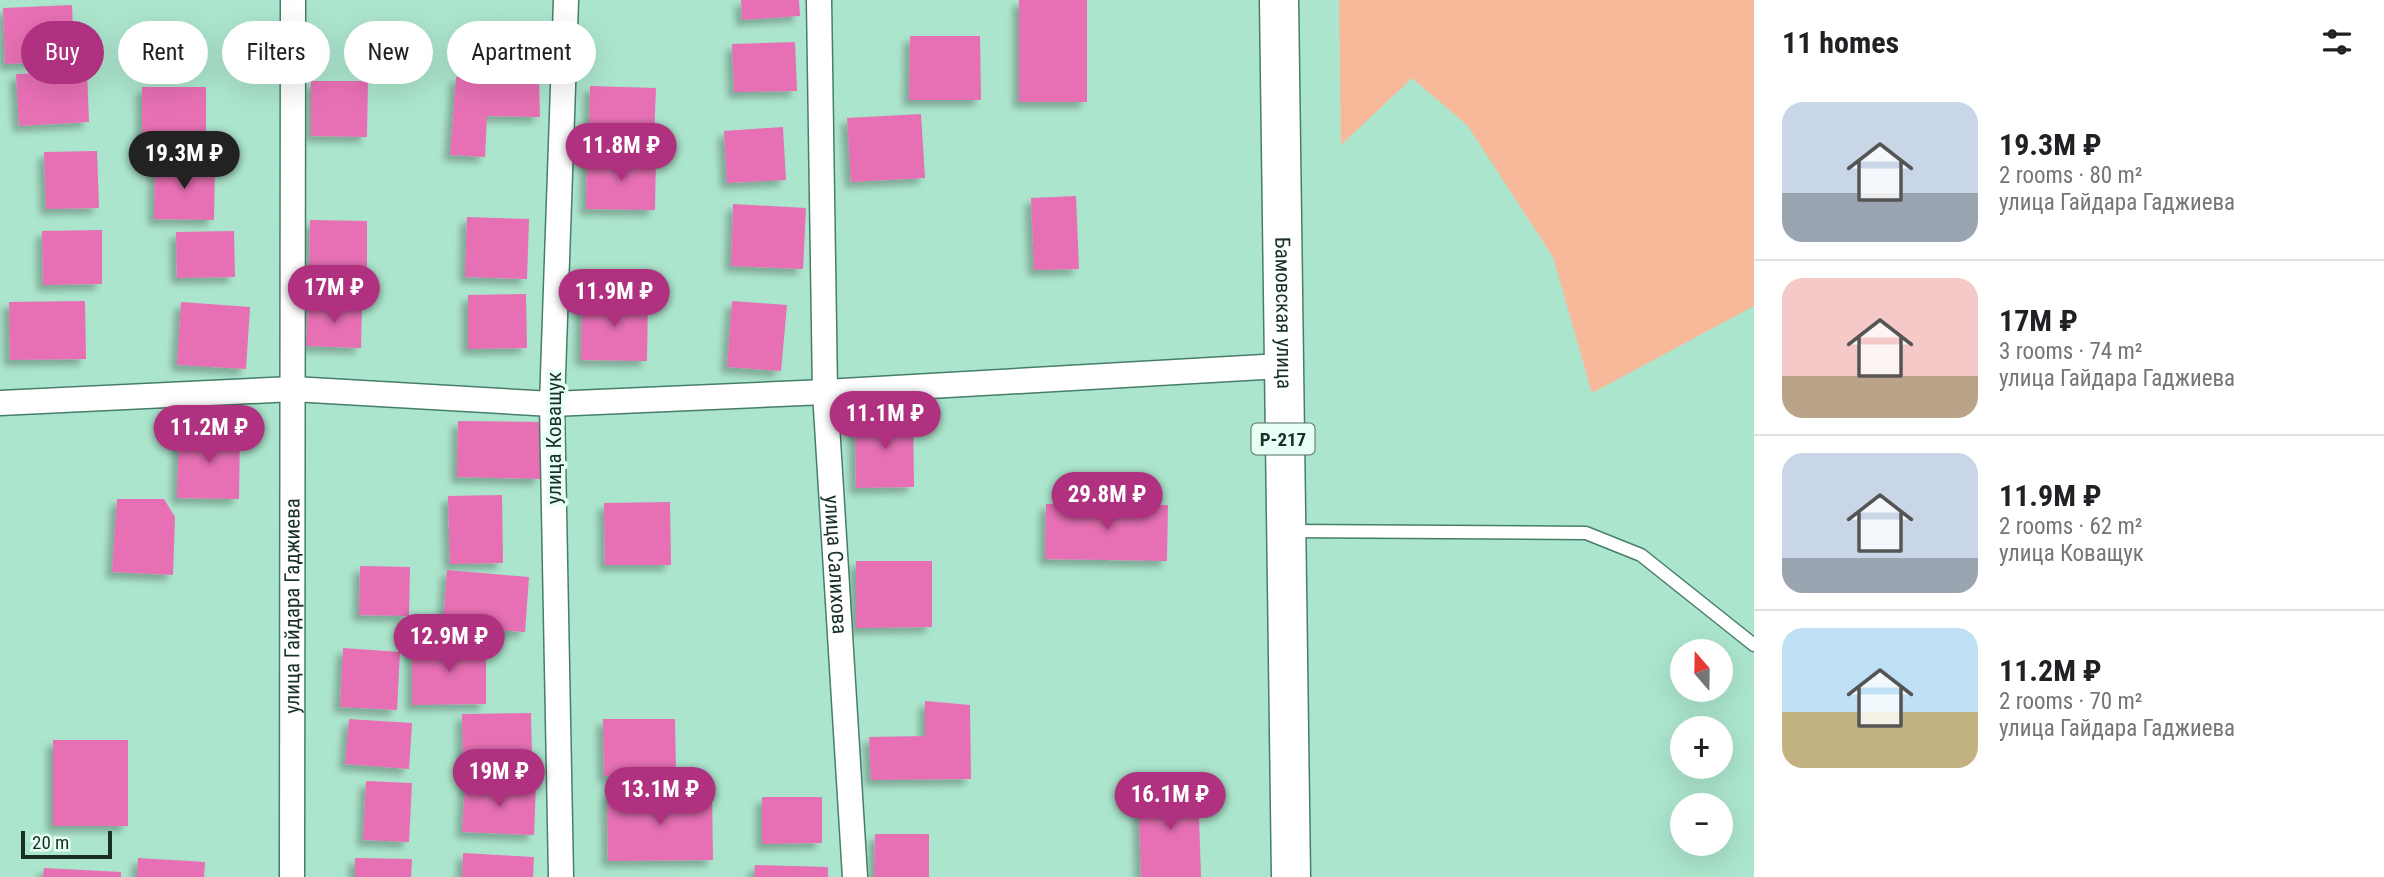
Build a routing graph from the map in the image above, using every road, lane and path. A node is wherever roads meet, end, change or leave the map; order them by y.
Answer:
1 (293, 0) edge
2 (566, 0) edge
3 (819, 0) edge
4 (1279, 0) edge
5 (1282, 366) junction
6 (293, 389) junction
7 (825, 392) junction
8 (0, 403) edge
9 (552, 404) junction
10 (1285, 531) junction
11 (1754, 645) edge
12 (292, 877) edge
13 (561, 877) edge
14 (855, 877) edge
15 (1291, 877) edge

1 - 6 street, улица Гайдара Гаджиева
2 - 9 street, улица Коващук
3 - 7 street, улица Салихова
4 - 5 highway, Бамовская улица / Р-217
5 - 7 street
5 - 10 highway, Бамовская улица / Р-217
6 - 8 street
6 - 9 street
6 - 12 street, улица Гайдара Гаджиева
7 - 9 street
7 - 14 street, улица Салихова
9 - 13 street, улица Коващук
10 - 11 lane
10 - 15 highway, Бамовская улица / Р-217

